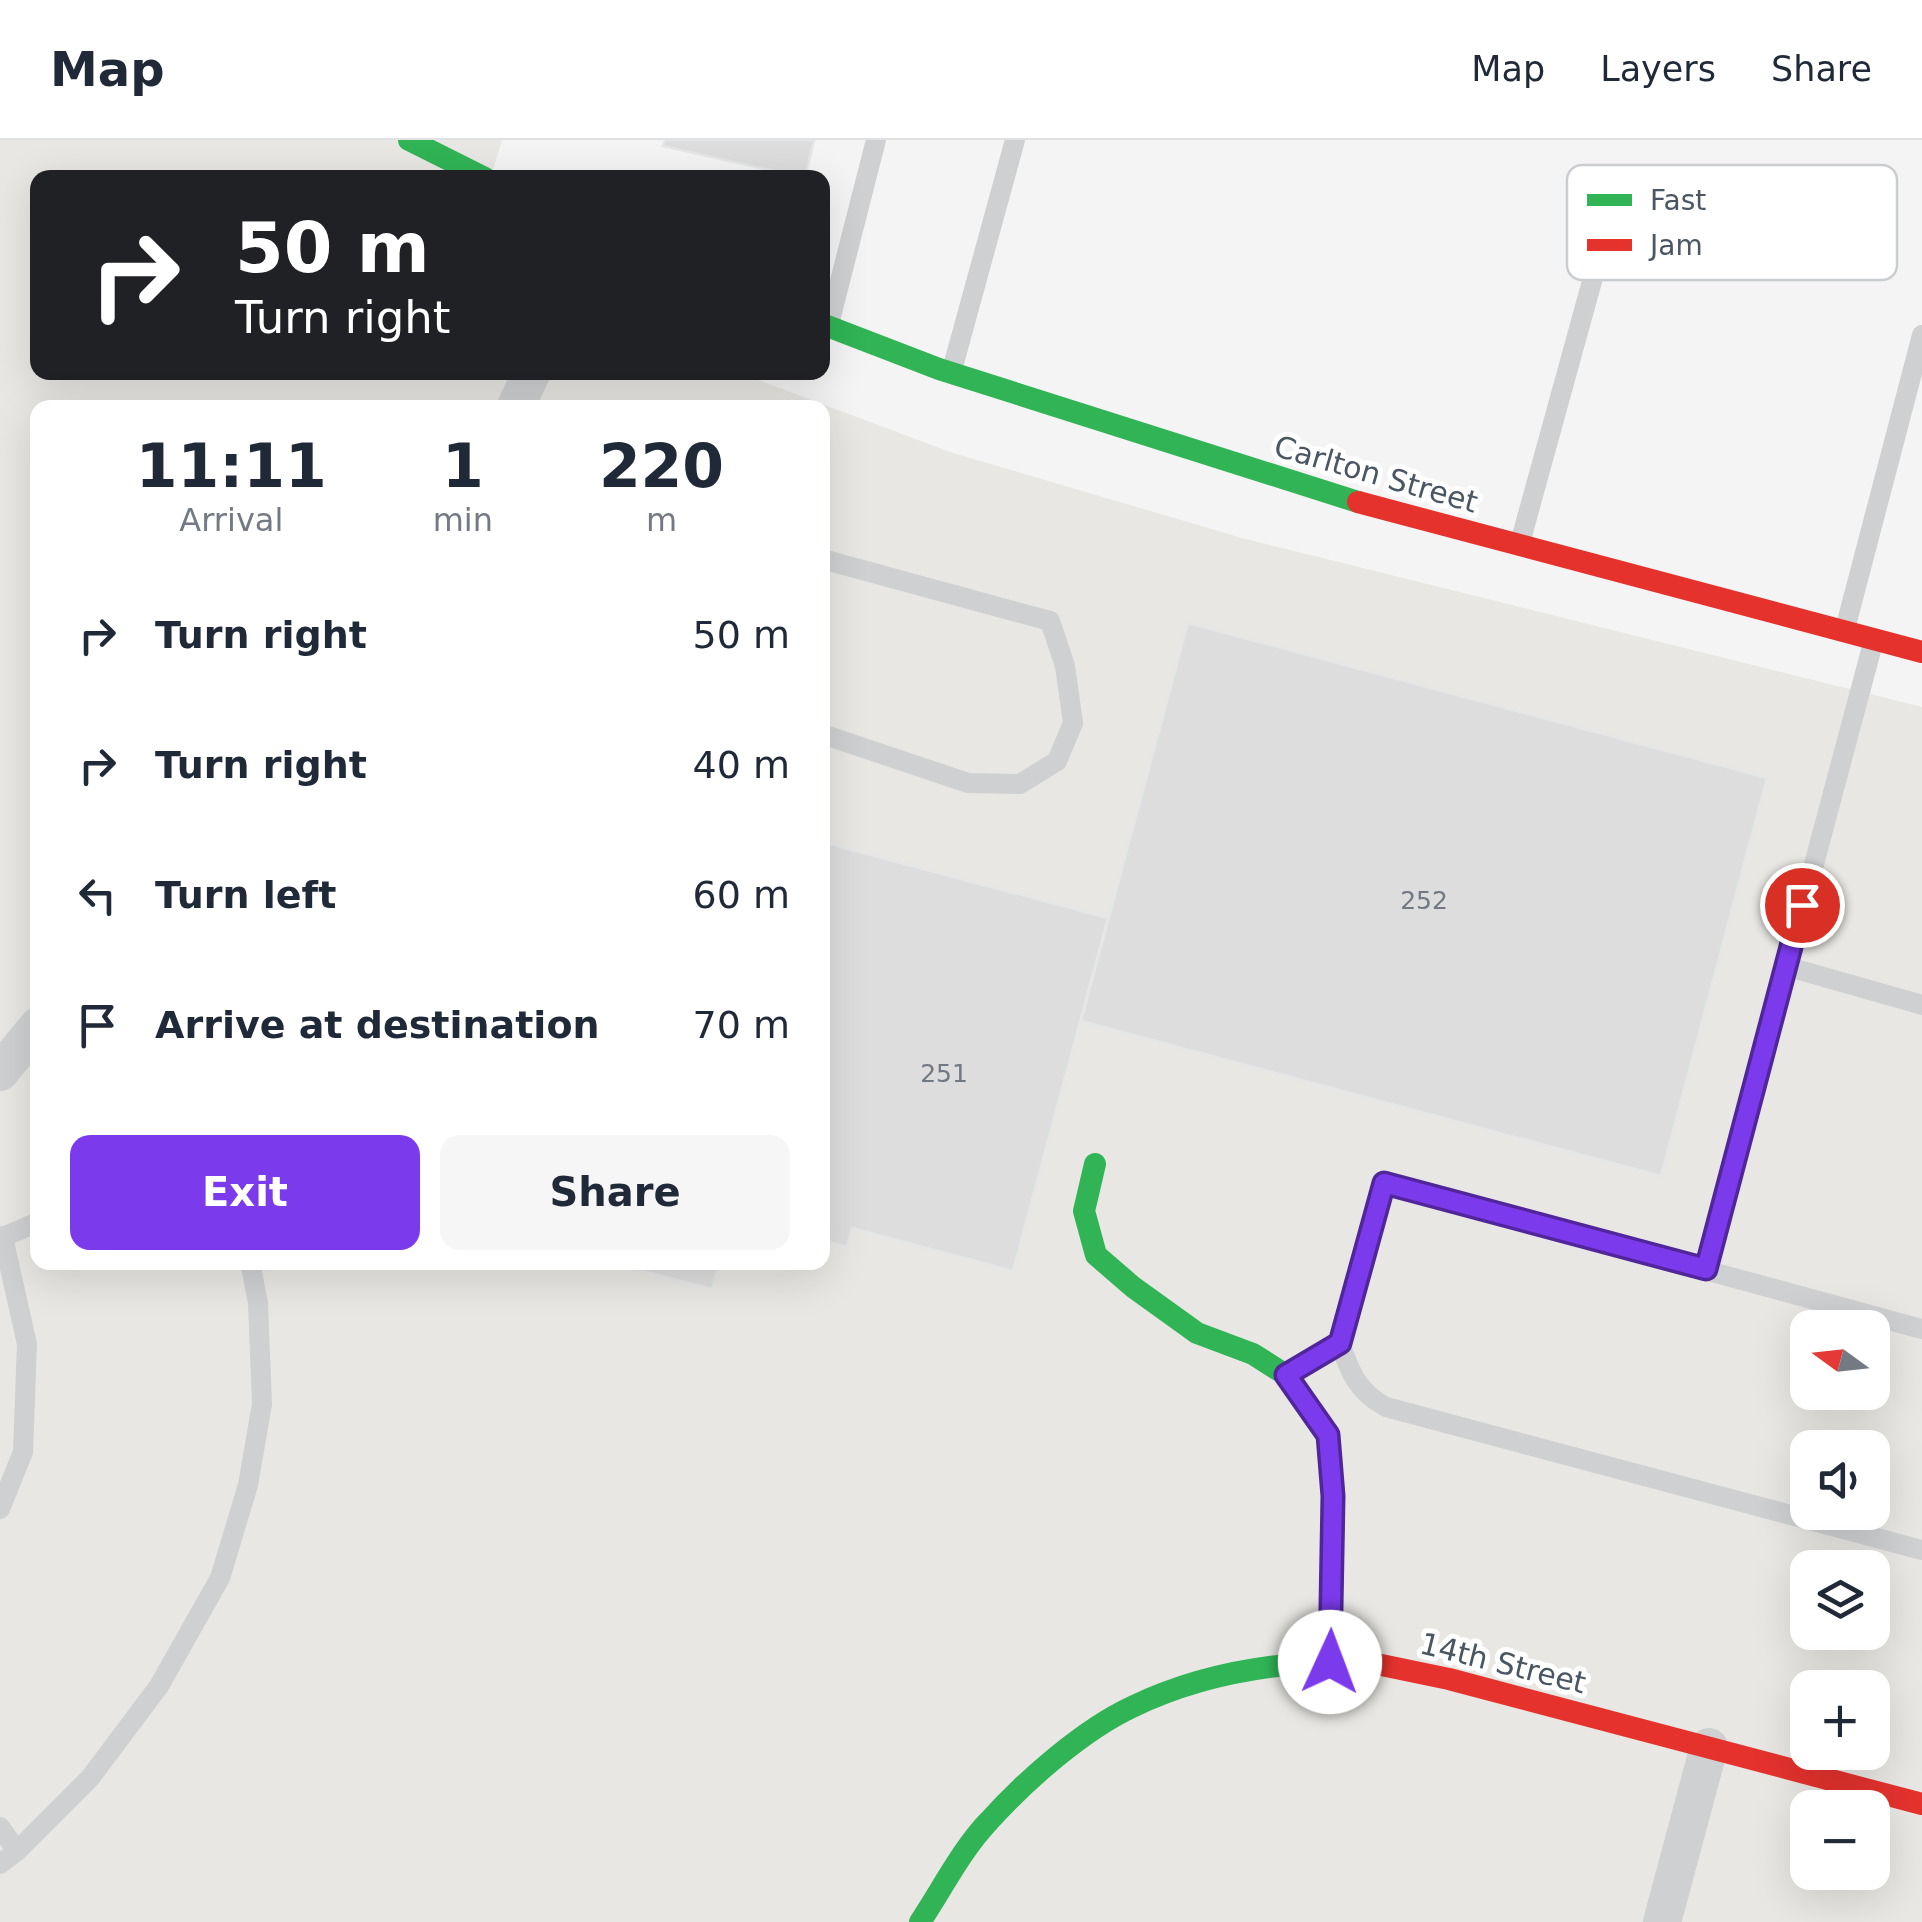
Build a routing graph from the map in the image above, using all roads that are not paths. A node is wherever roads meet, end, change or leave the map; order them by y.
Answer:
1 (409, 140) edge
2 (876, 140) edge
3 (1014, 140) edge
4 (468, 170) edge
5 (1592, 280) edge
6 (830, 307) edge
7 (830, 327) edge
8 (1922, 334) edge
9 (951, 372) junction
10 (1519, 545) junction
11 (830, 561) edge
12 (1844, 631) junction
13 (1874, 639) junction
14 (1922, 652) edge
15 (830, 737) edge
16 (1786, 966) junction
17 (1922, 1004) edge
18 (30, 1036) edge
19 (0, 1072) edge
20 (1095, 1164) dead end
21 (30, 1225) edge
22 (2, 1236) edge
23 (1706, 1269) junction
24 (252, 1270) edge
25 (1922, 1329) edge
26 (1340, 1343) junction
27 (1286, 1375) junction
28 (0, 1509) edge
29 (1922, 1550) edge
30 (1330, 1662) junction
31 (1709, 1747) junction
32 (1922, 1804) edge
33 (0, 1827) edge
34 (17, 1851) junction
35 (0, 1864) edge
36 (920, 1922) edge
37 (1662, 1922) edge

1 - 4 street
2 - 6 lane
3 - 9 lane
5 - 10 lane
7 - 9 street, Carlton Street
8 - 12 lane
9 - 10 street, Carlton Street
10 - 12 street, Carlton Street
11 - 15 lane
12 - 13 street, Carlton Street
13 - 14 street, Carlton Street
13 - 16 lane
16 - 17 lane
16 - 23 lane
18 - 19 street
20 - 27 street
21 - 22 lane
22 - 28 lane
23 - 25 lane
23 - 26 lane
24 - 34 lane
26 - 27 lane
26 - 29 lane
27 - 30 street
30 - 31 street, 14th Street
30 - 36 street, 14th Street
31 - 32 street, 14th Street
31 - 37 street
33 - 34 lane
34 - 35 lane

